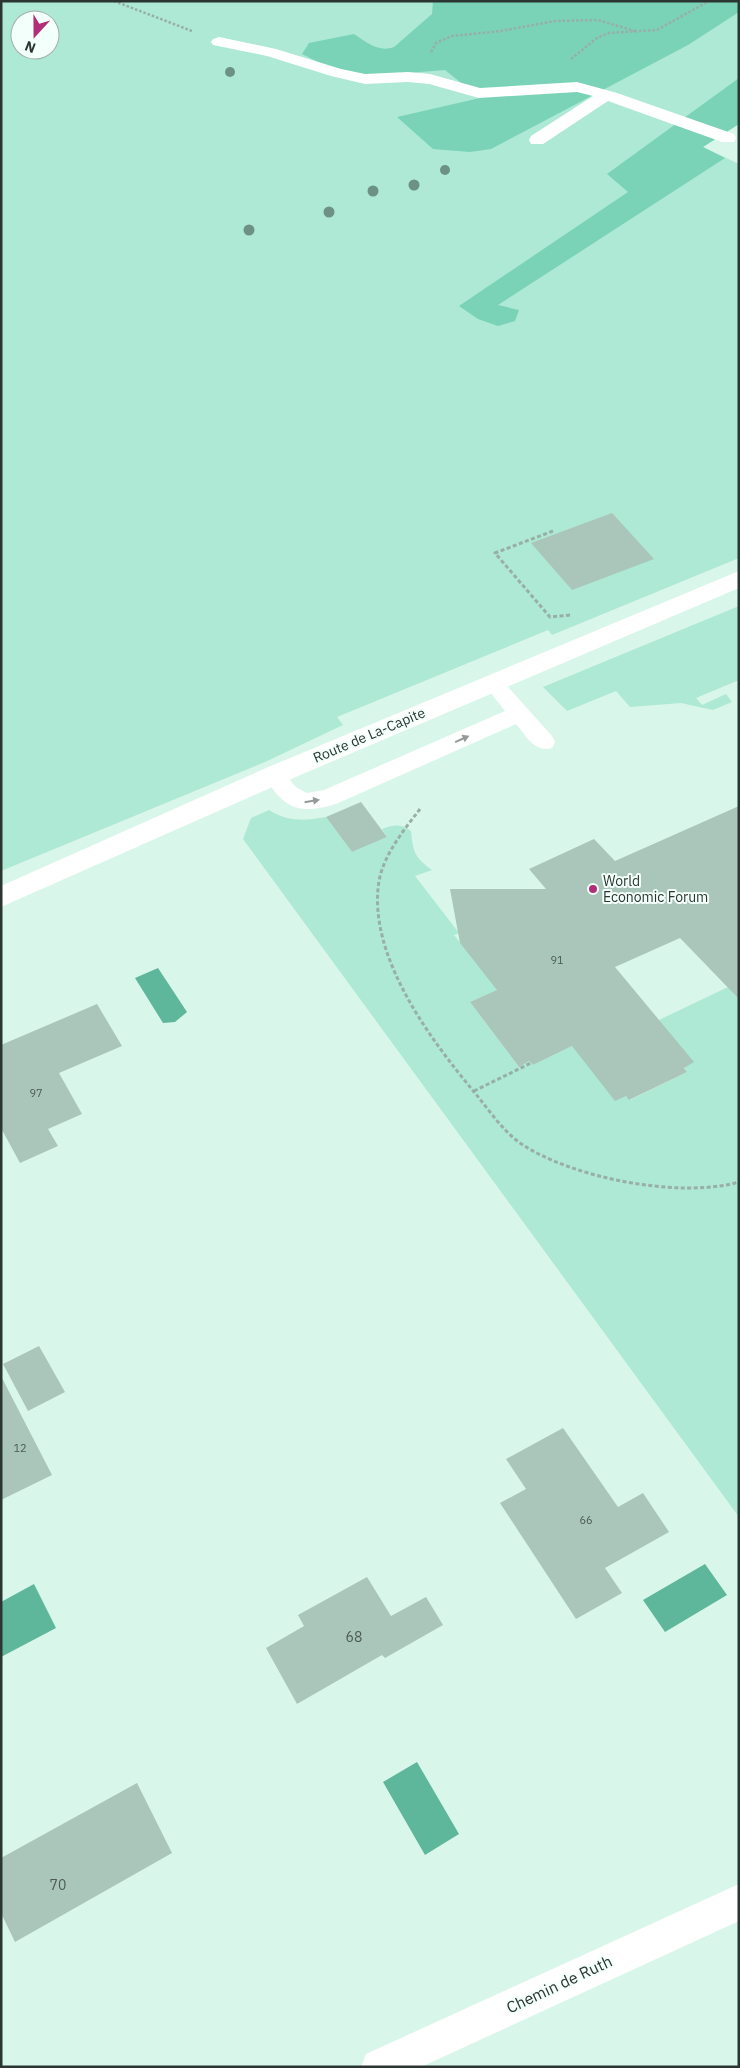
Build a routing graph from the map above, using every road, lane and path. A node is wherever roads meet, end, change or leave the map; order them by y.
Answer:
1 (114, 1) edge
2 (708, 1) edge
3 (635, 31) junction
4 (219, 42) joint
5 (437, 80) junction
6 (571, 86) junction
7 (606, 95) junction
8 (728, 138) dead end
9 (537, 140) dead end
10 (553, 531) dead end
11 (739, 578) edge
12 (550, 617) dead end
13 (493, 683) junction
14 (520, 713) junction
15 (544, 742) dead end
16 (275, 775) junction
17 (420, 808) dead end
18 (1, 897) edge
19 (531, 1063) dead end
20 (474, 1091) junction
21 (739, 1182) edge
22 (739, 1902) edge
23 (379, 2067) edge

1 - 4 path
2 - 3 path
3 - 5 path
3 - 6 path
4 - 5 lane
5 - 6 lane
6 - 7 lane
7 - 8 lane
7 - 9 lane
10 - 12 path
11 - 13 street, Route de La-Capite
13 - 14 lane
13 - 16 street, Route de La-Capite
14 - 15 lane
16 -> 14 lane
16 - 18 street, Route de La-Capite
17 - 20 path
19 - 20 path
20 - 21 path
22 - 23 street, Chemin de Ruth

